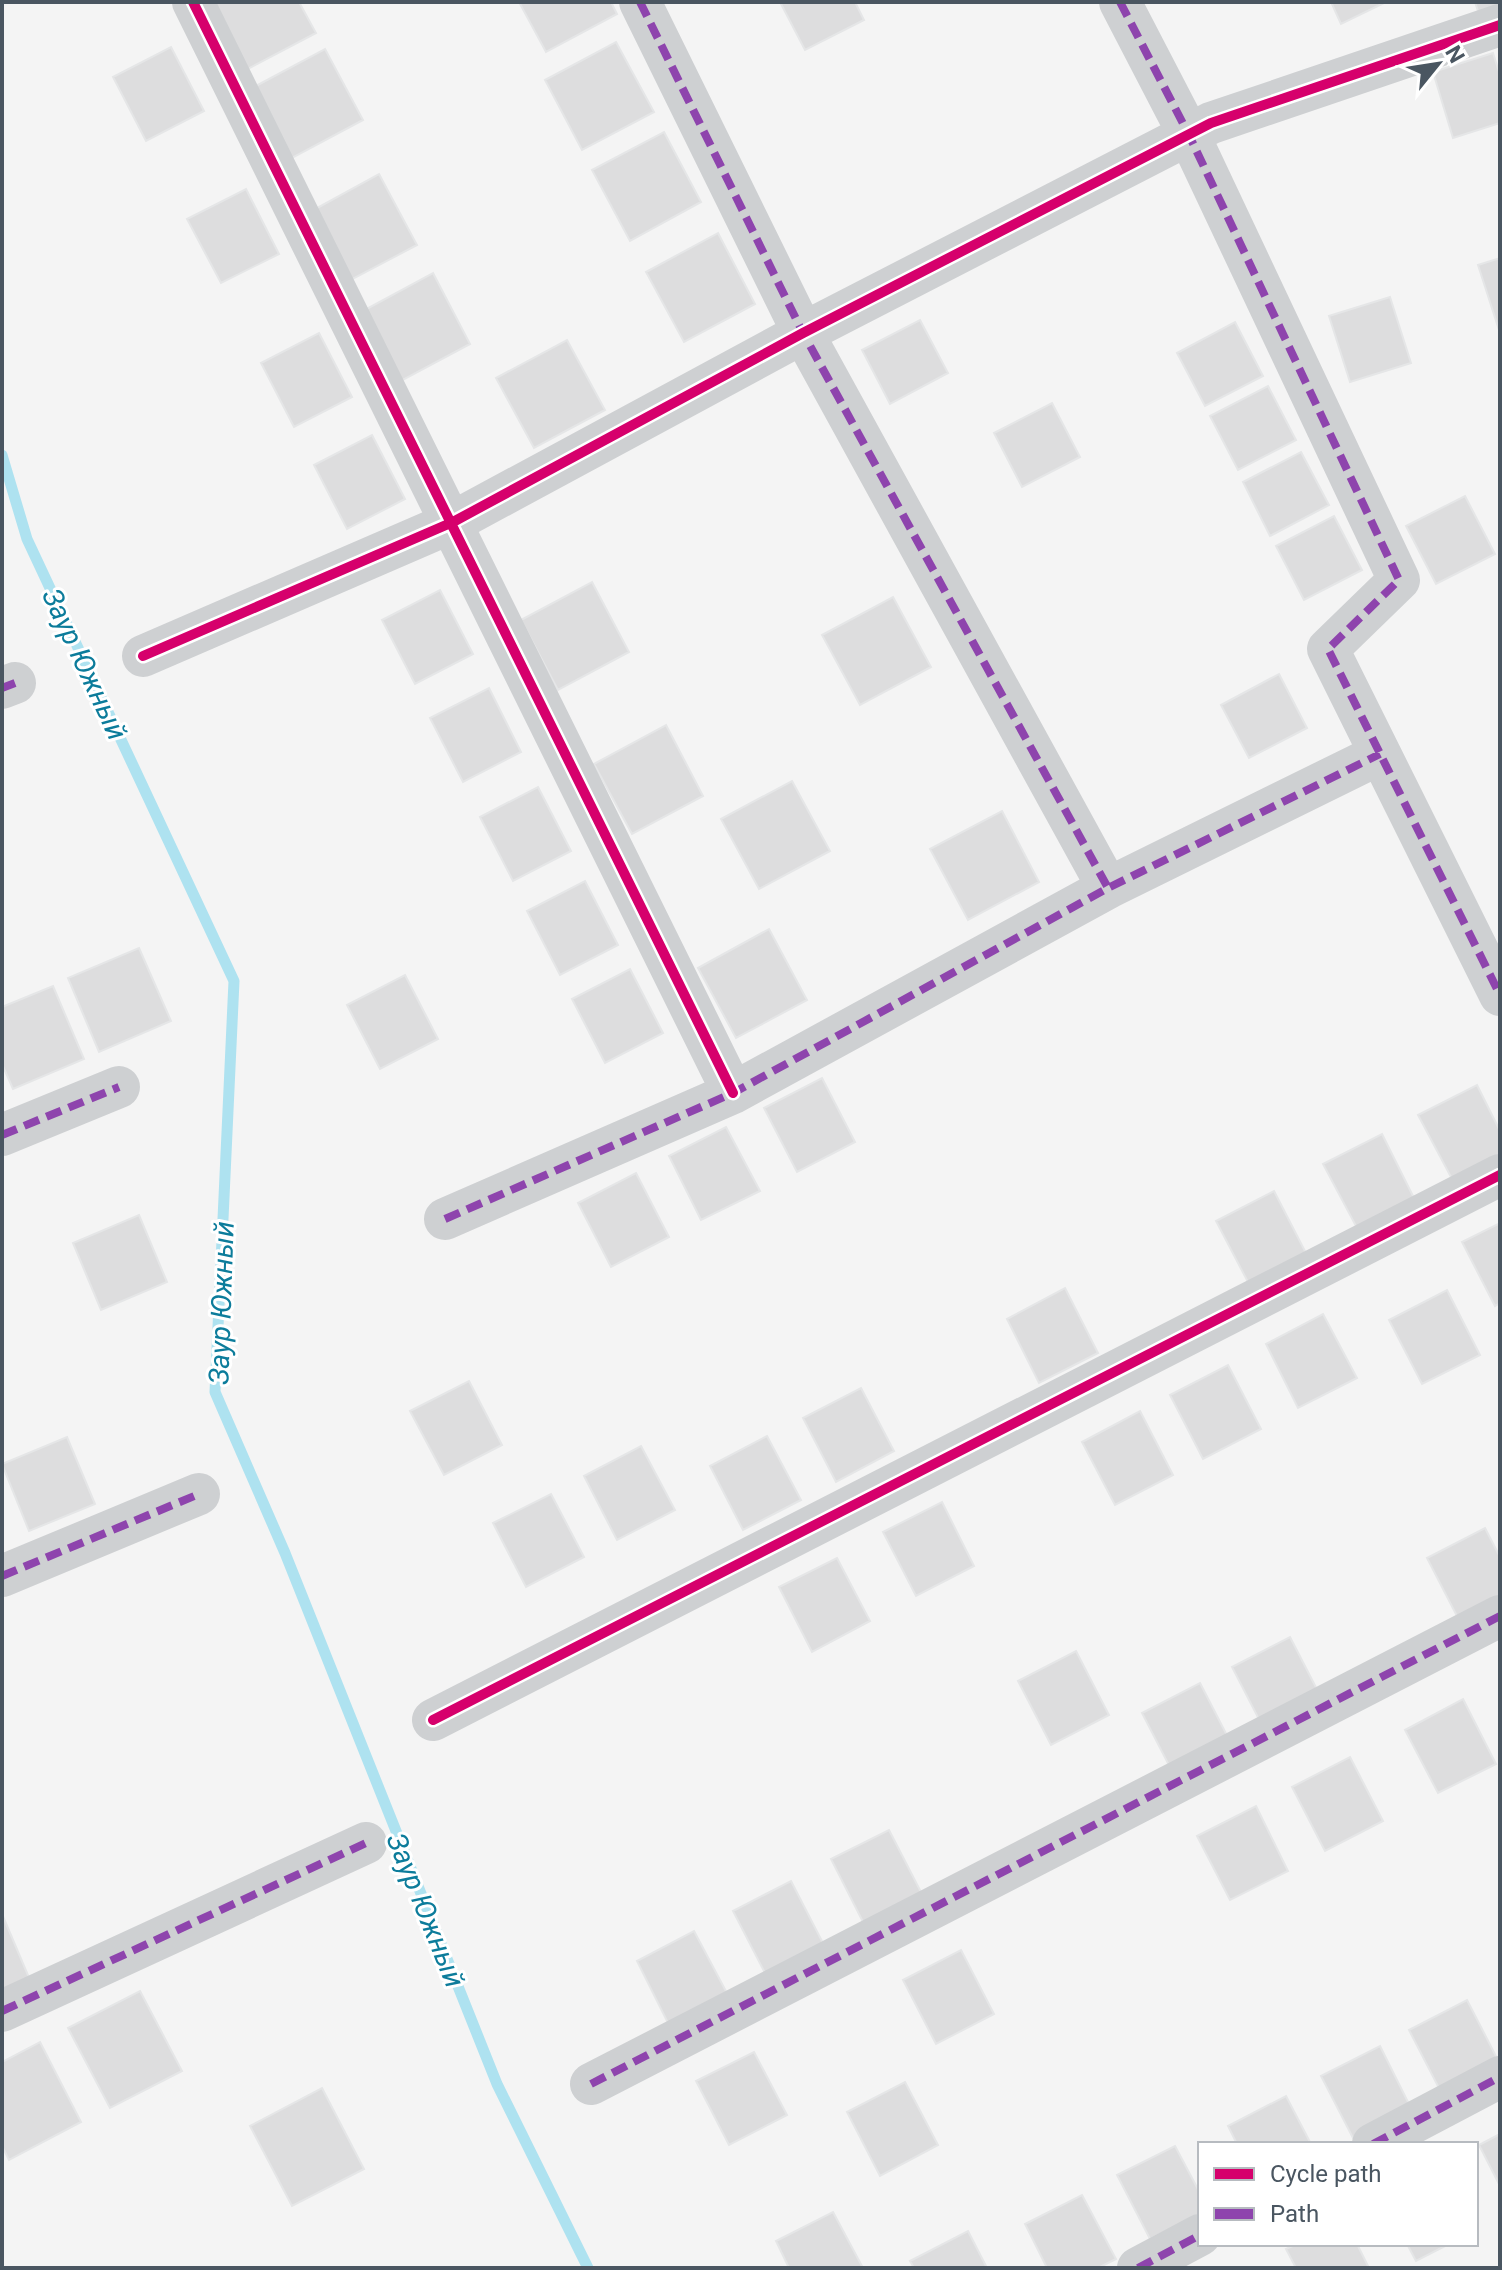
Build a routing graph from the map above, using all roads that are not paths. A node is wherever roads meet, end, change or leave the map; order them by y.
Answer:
1 (193, 2) edge
2 (640, 2) edge
3 (1120, 2) edge
4 (1500, 25) edge
5 (1189, 135) junction
6 (803, 333) junction
7 (453, 522) junction
8 (143, 656) dead end
9 (1380, 754) junction
10 (1108, 888) junction
11 (1500, 995) edge
12 (119, 1087) dead end
13 (733, 1093) junction
14 (2, 1135) edge
15 (1500, 1175) edge
16 (445, 1219) dead end
17 (199, 1494) dead end
18 (2, 1576) edge
19 (1500, 1616) edge
20 (433, 1720) dead end
21 (366, 1843) dead end
22 (2, 2011) edge
23 (1500, 2077) edge
24 (591, 2084) dead end
25 (1377, 2142) edge
26 (1198, 2236) edge
27 (1138, 2268) edge

1 - 7 street
2 - 6 street
3 - 5 street
4 - 5 street
5 - 6 street
5 - 9 street
6 - 7 street
6 - 10 street
7 - 8 street
7 - 13 street
9 - 10 street
9 - 11 street
10 - 13 street
12 - 14 street
13 - 16 street
15 - 20 street
17 - 18 street
19 - 24 street
21 - 22 street
23 - 25 street
26 - 27 street

